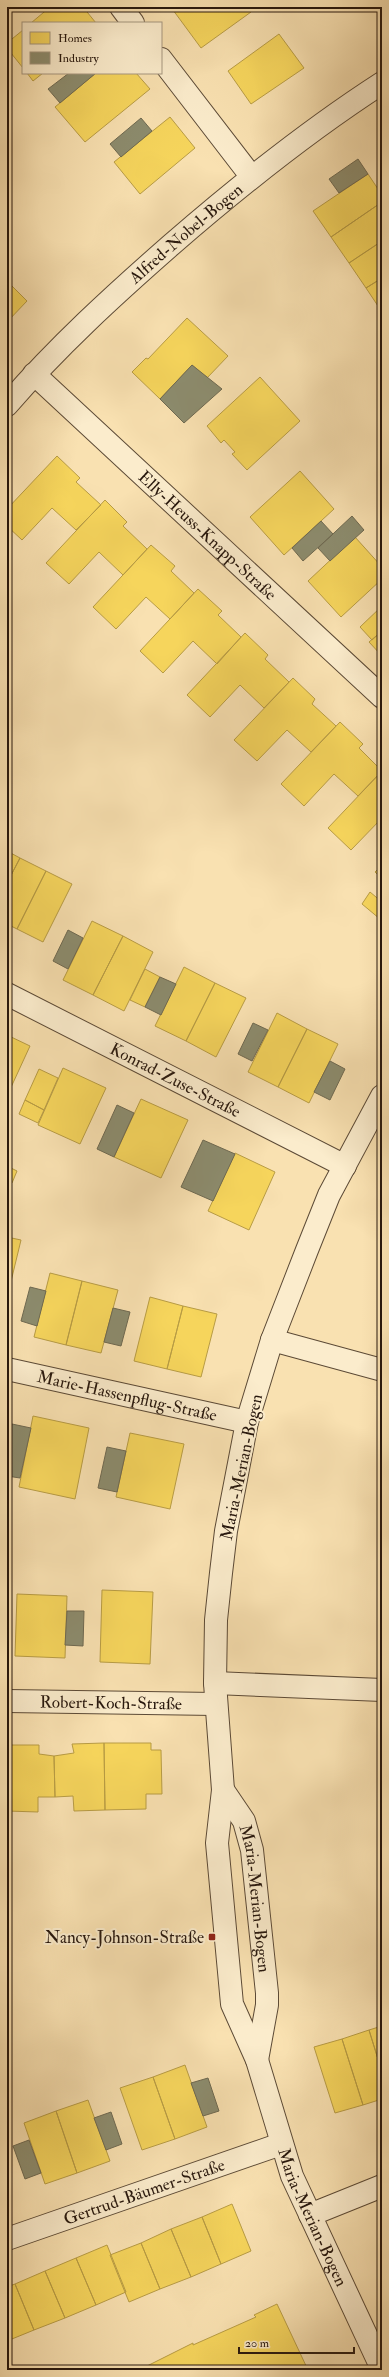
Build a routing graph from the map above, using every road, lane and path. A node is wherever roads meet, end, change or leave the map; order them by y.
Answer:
1 (121, 7) edge
2 (132, 22) edge
3 (162, 60) edge
4 (379, 91) edge
5 (251, 176) junction
6 (34, 374) junction
7 (7, 405) edge
8 (382, 697) edge
9 (7, 994) edge
10 (382, 1096) edge
11 (345, 1166) junction
12 (272, 1340) junction
13 (7, 1369) edge
14 (382, 1370) edge
15 (247, 1422) junction
16 (382, 1690) edge
17 (215, 1693) junction
18 (7, 1701) edge
19 (223, 1790) junction
20 (257, 2060) junction
21 (281, 2144) junction
22 (382, 2186) edge
23 (310, 2216) junction
24 (7, 2238) edge
25 (382, 2369) edge

1 - 2 street
3 - 5 street
4 - 5 street, Alfred-Nobel-Bogen
5 - 6 street, Alfred-Nobel-Bogen
6 - 7 street, Alfred-Nobel-Bogen
6 - 8 street, Elly-Heuss-Knapp-Straße
9 - 11 street, Konrad-Zuse-Straße
10 - 11 street, Maria-Merian-Bogen
11 - 12 street, Maria-Merian-Bogen
12 - 14 street
12 - 15 street, Maria-Merian-Bogen
13 - 15 street, Marie-Hassenpflug-Straße
15 - 17 street, Maria-Merian-Bogen
16 - 17 street
17 - 18 street, Robert-Koch-Straße
17 - 19 street, Maria-Merian-Bogen
19 - 20 street, Maria-Merian-Bogen
19 - 20 street, Maria-Merian-Bogen
20 - 21 street, Maria-Merian-Bogen
21 - 23 street, Maria-Merian-Bogen
21 - 24 street, Gertrud-Bäumer-Straße
22 - 23 street
23 - 25 street, Maria-Merian-Bogen

